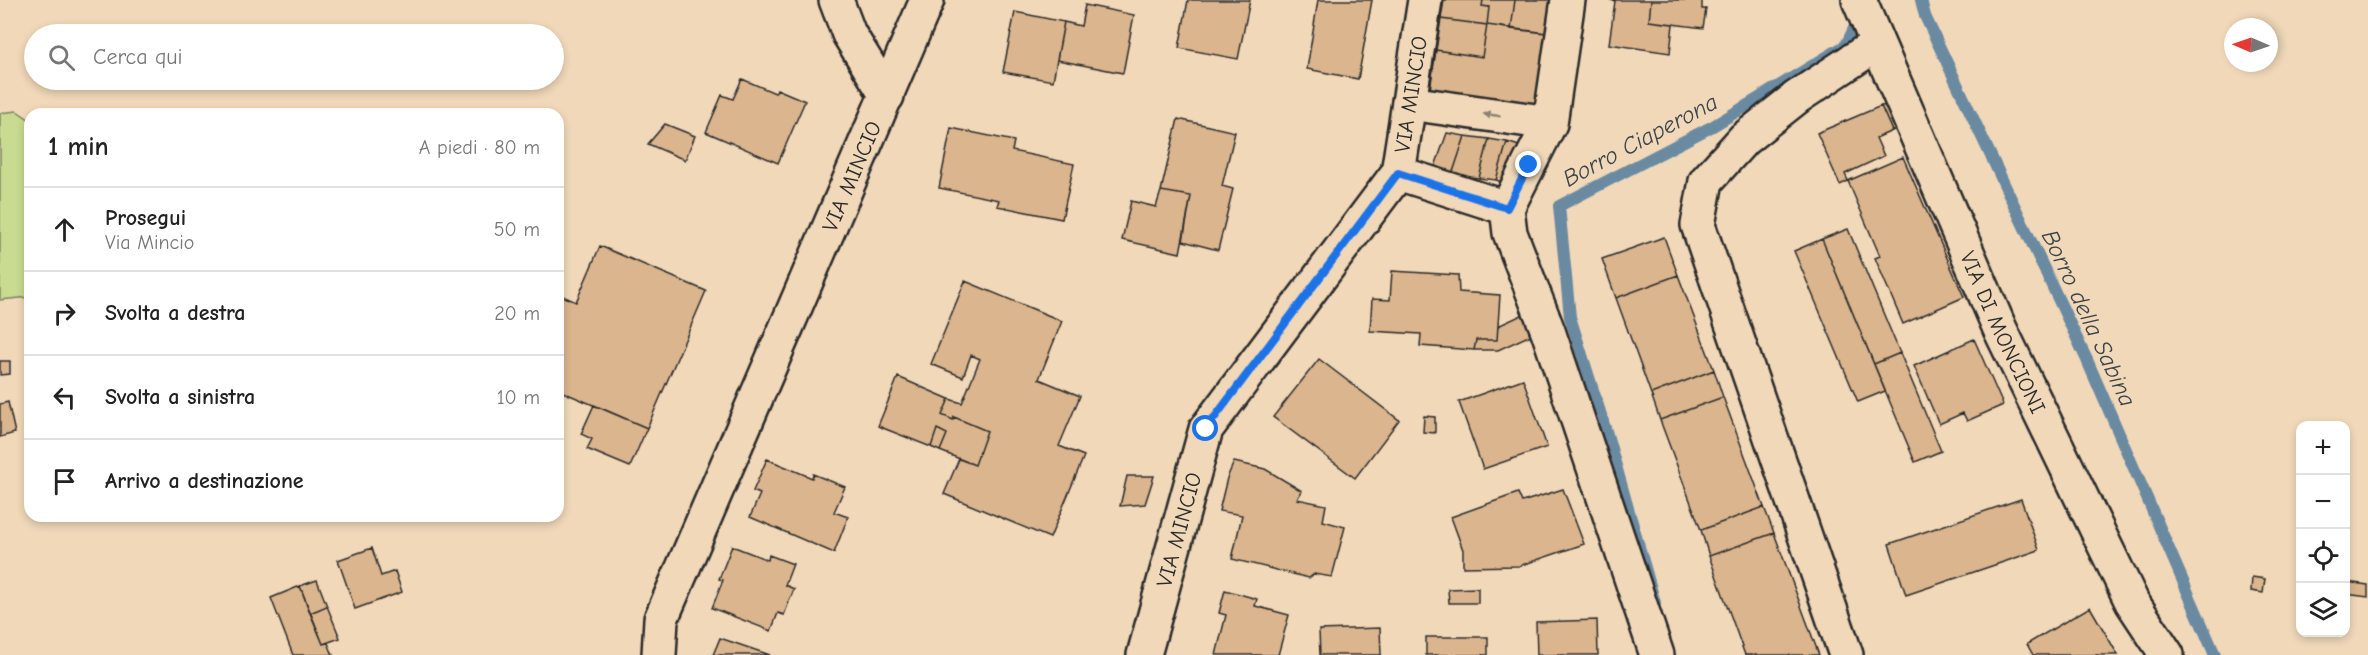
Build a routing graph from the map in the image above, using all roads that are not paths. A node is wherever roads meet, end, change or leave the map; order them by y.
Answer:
1 (836, 0) edge
2 (927, 0) edge
3 (1425, 0) edge
4 (1568, 0) edge
5 (1859, 0) edge
6 (1877, 44) junction
7 (887, 96) junction
8 (1409, 103) junction
9 (1550, 123) junction
10 (1398, 173) junction
11 (1507, 208) junction
12 (659, 655) edge
13 (1144, 655) edge
14 (1657, 655) edge
15 (1846, 655) edge
16 (2167, 655) edge

1 - 7 street
2 - 7 street, VIA MINCIO
3 - 8 street, VIA MINCIO
4 - 9 street
5 - 6 street, VIA DI MONCIONI
6 - 15 street
6 - 16 street, VIA DI MONCIONI
7 - 12 street, VIA MINCIO
9 -> 8 street
8 - 10 street, VIA MINCIO
9 - 11 street
10 - 11 street
10 - 13 street, VIA MINCIO
11 - 14 street

